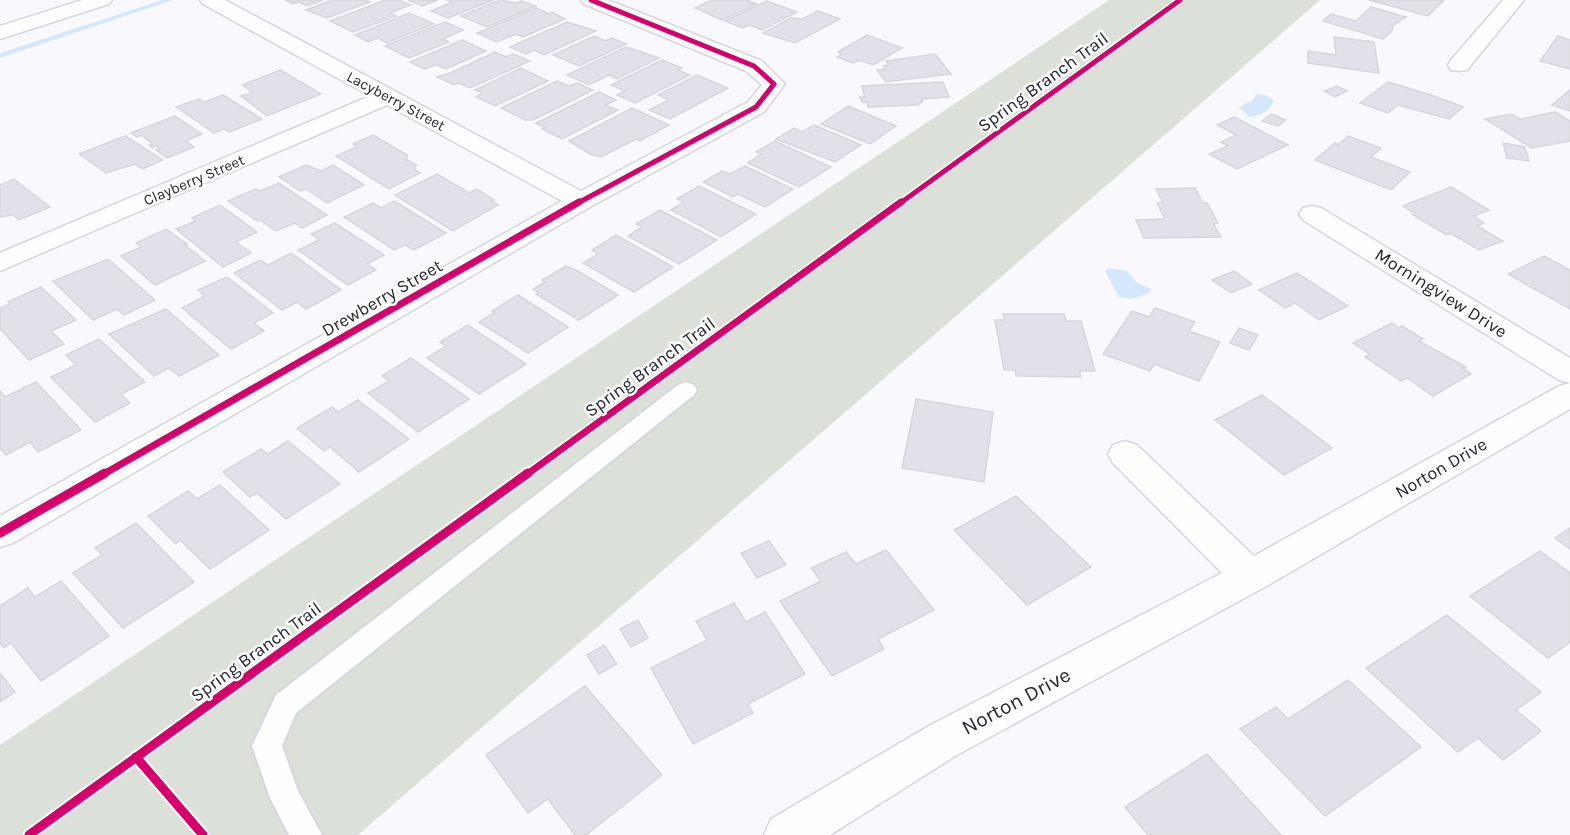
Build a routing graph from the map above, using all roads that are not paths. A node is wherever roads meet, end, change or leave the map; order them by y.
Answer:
1 (102, 0) edge
2 (591, 0) edge
3 (1514, 0) edge
4 (212, 1) edge
5 (0, 33) edge
6 (1459, 65) dead end
7 (388, 96) junction
8 (581, 201) junction
9 (1312, 214) dead end
10 (0, 263) edge
11 (1570, 372) edge
12 (686, 390) dead end
13 (1570, 394) edge
14 (1125, 454) dead end
15 (0, 533) edge
16 (1250, 577) junction
17 (306, 835) edge
18 (787, 835) edge

1 - 5 street
2 - 8 street, Drewberry Street
3 - 6 street
4 - 7 street, Lacyberry Street
7 - 8 street, Lacyberry Street
7 - 10 street, Clayberry Street
8 - 15 street, Drewberry Street
9 - 11 street, Morningview Drive
12 - 17 lane
13 - 16 street, Norton Drive
14 - 16 street
16 - 18 street, Norton Drive

